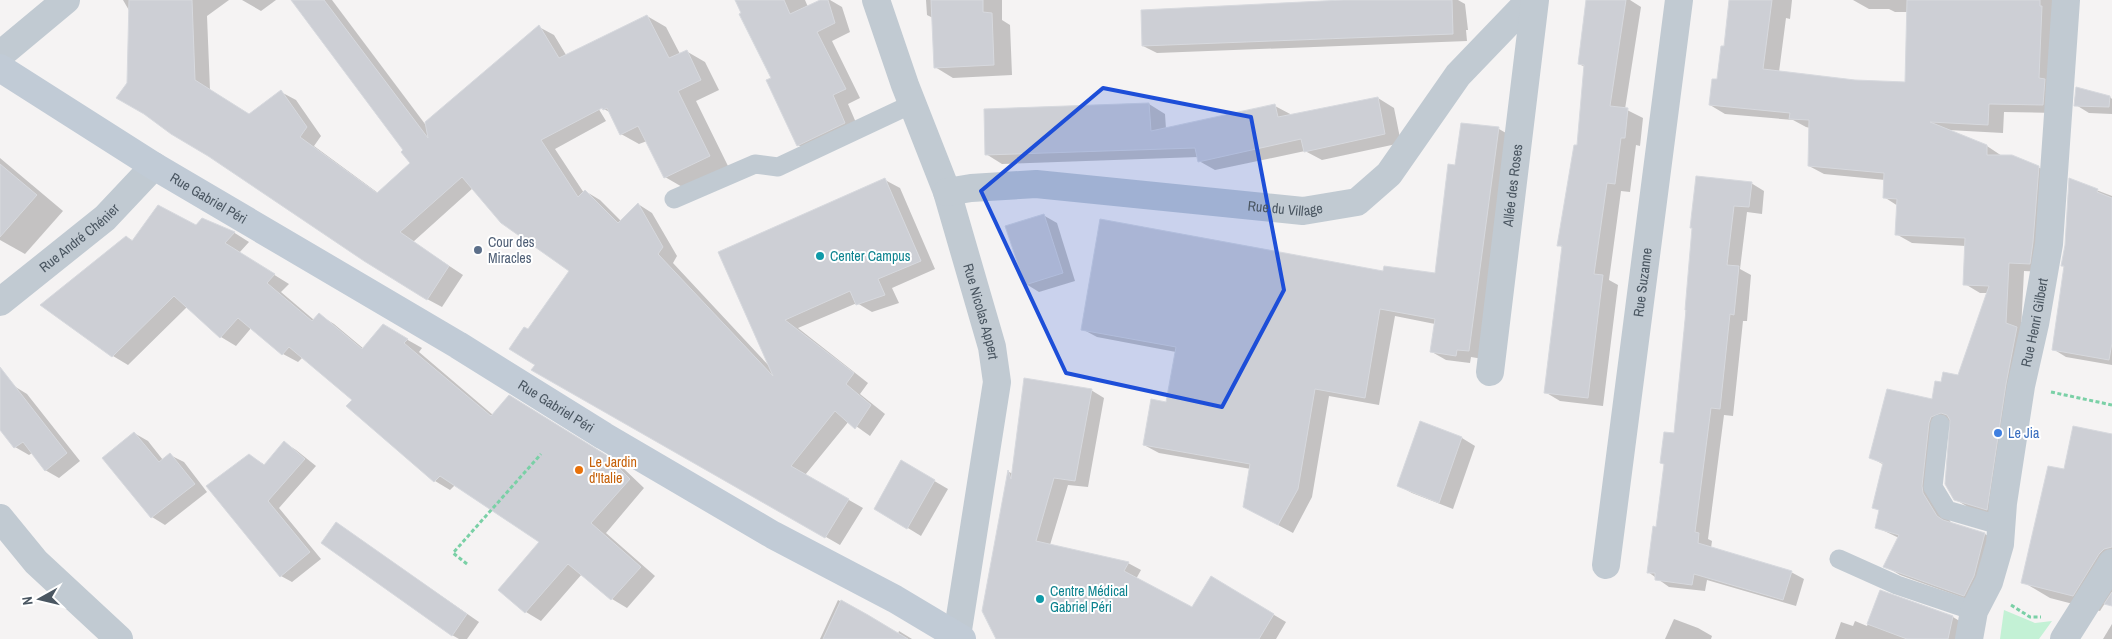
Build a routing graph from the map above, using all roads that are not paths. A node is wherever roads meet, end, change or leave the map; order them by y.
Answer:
1 (66, 0) edge
2 (876, 0) edge
3 (1530, 0) edge
4 (1535, 0) edge
5 (1679, 0) edge
6 (2066, 0) edge
7 (0, 54) edge
8 (0, 68) edge
9 (912, 104) junction
10 (154, 166) junction
11 (947, 192) junction
12 (674, 199) dead end
13 (0, 302) edge
14 (1490, 372) dead end
15 (1940, 424) dead end
16 (0, 518) edge
17 (2002, 526) junction
18 (1839, 559) dead end
19 (2112, 563) edge
20 (1606, 565) dead end
21 (1974, 611) junction
22 (959, 637) edge
23 (119, 639) edge
24 (1969, 639) edge
25 (2064, 639) edge

1 - 7 street
2 - 9 street, Rue Nicolas Appert
3 - 11 street, Rue du Village
4 - 14 street, Allée des Roses
5 - 20 street, Rue Suzanne
6 - 17 street, Rue Henri Gilbert
8 - 10 street, Rue Gabriel Péri
9 - 11 street, Rue Nicolas Appert
9 - 12 lane
10 - 13 street, Rue André Chénier
10 - 22 street, Rue Gabriel Péri
11 - 22 street, Rue Nicolas Appert
15 - 17 lane
16 - 23 street
17 - 21 street, Rue Henri Gilbert
18 - 21 lane
19 - 25 street
21 - 24 street, Rue Henri Gilbert

